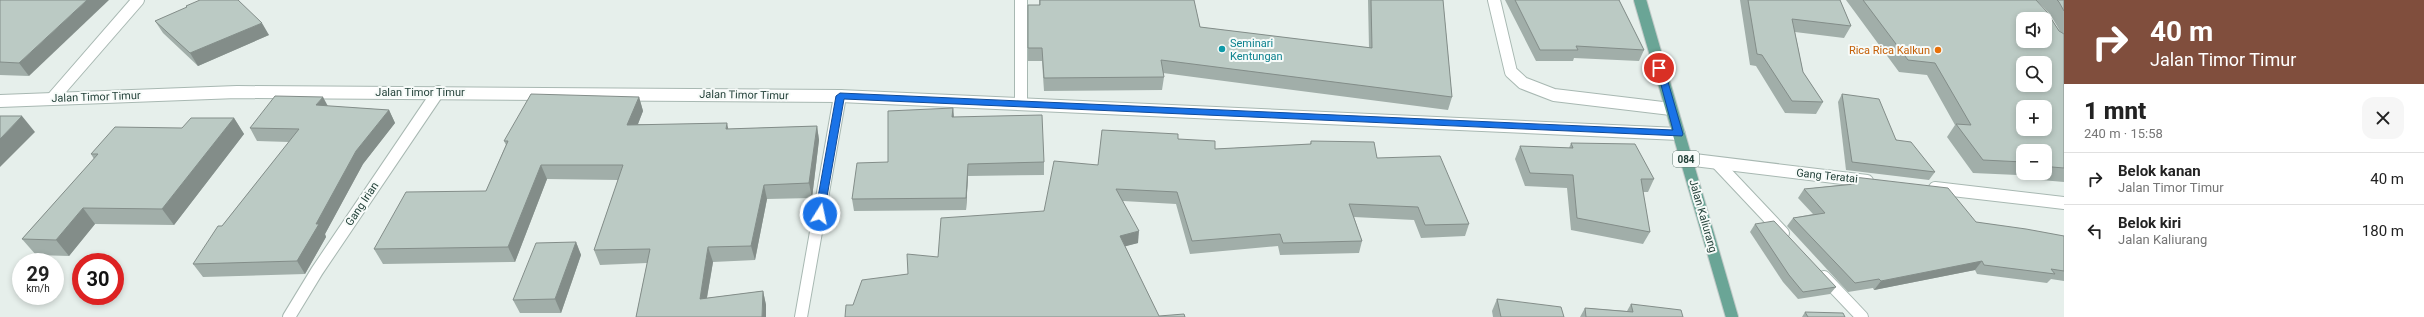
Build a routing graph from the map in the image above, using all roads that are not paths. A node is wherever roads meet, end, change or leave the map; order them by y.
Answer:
1 (138, 0) edge
2 (1021, 0) edge
3 (1494, 0) edge
4 (1640, 0) edge
5 (438, 92) junction
6 (840, 96) junction
7 (52, 99) junction
8 (0, 100) edge
9 (1021, 103) junction
10 (1671, 109) junction
11 (1679, 134) junction
12 (1686, 159) junction
13 (1718, 164) junction
14 (1883, 183) edge
15 (1923, 187) edge
16 (2064, 203) edge
17 (1793, 244) edge
18 (1814, 266) edge
19 (289, 317) edge
20 (801, 317) edge
21 (1732, 317) edge
22 (1862, 317) edge

1 - 7 street
2 - 9 street
3 - 10 street
4 - 10 main road, Jalan Kaliurang / 084
5 - 6 street, Jalan Timor Timur
5 - 7 street, Jalan Timor Timur
5 - 19 street, Gang Irian
6 - 9 street, Jalan Timor Timur
6 - 20 street
7 - 8 street, Jalan Timor Timur
9 - 11 street, Jalan Timor Timur
10 - 11 main road, Jalan Kaliurang / 084
11 - 12 main road, Jalan Kaliurang / 084
12 - 13 street, Gang Teratai
12 - 21 main road, Jalan Kaliurang / 084
13 - 14 street, Gang Teratai
13 - 17 street
15 - 16 street
18 - 22 street

